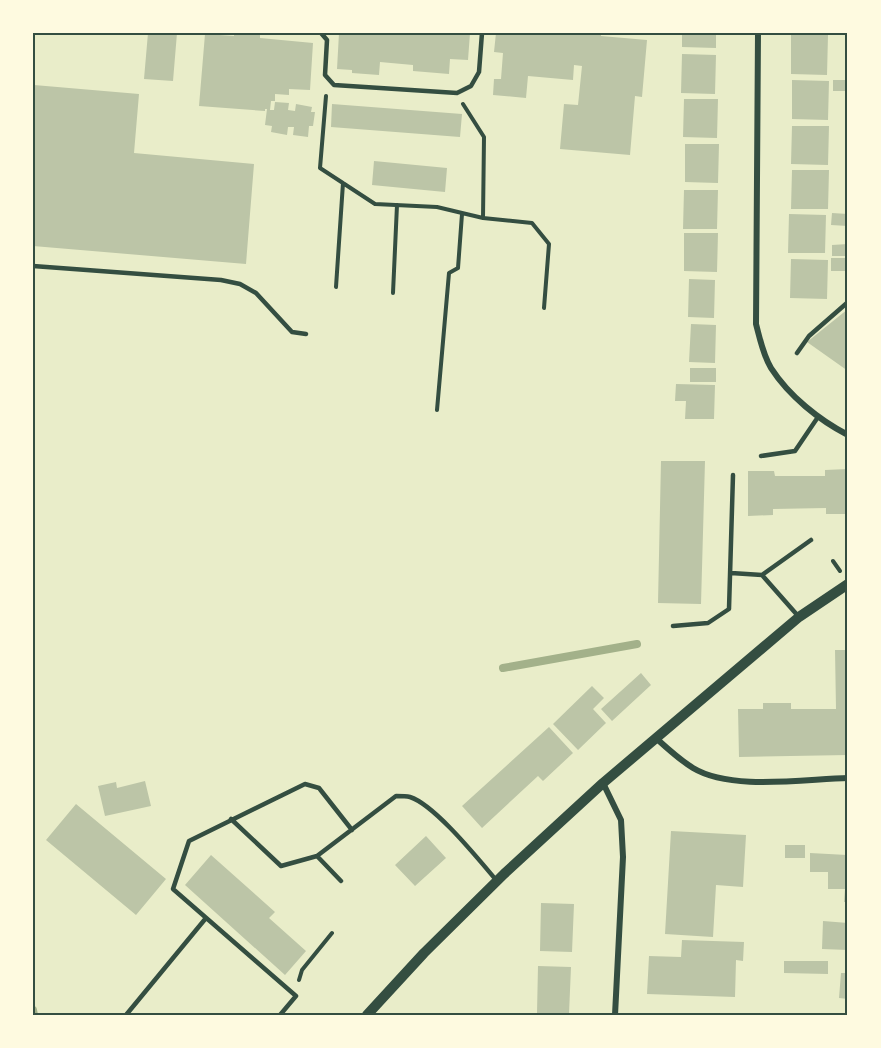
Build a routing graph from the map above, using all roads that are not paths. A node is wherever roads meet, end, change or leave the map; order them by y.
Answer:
1 (321, 33) edge
2 (482, 33) edge
3 (758, 33) edge
4 (33, 266) edge
5 (848, 302) edge
6 (306, 334) dead end
7 (796, 352) dead end
8 (818, 417) junction
9 (848, 435) edge
10 (761, 456) dead end
11 (733, 476) dead end
12 (811, 540) dead end
13 (731, 573) junction
14 (762, 575) junction
15 (848, 584) edge
16 (799, 617) junction
17 (673, 626) dead end
18 (657, 739) junction
19 (848, 778) edge
20 (603, 783) junction
21 (231, 819) junction
22 (352, 830) junction
23 (317, 856) junction
24 (341, 881) dead end
25 (497, 881) junction
26 (206, 918) junction
27 (126, 1015) edge
28 (280, 1015) edge
29 (367, 1015) edge
30 (615, 1015) edge

1 - 2 lane
3 - 8 street
4 - 6 lane
5 - 7 lane
8 - 9 street
8 - 10 lane
11 - 13 lane
12 - 14 lane
13 - 14 lane
13 - 17 lane
14 - 16 lane
15 - 16 street
16 - 18 street
18 - 19 street
18 - 20 street
20 - 25 street
20 - 30 street
21 - 22 lane
21 - 23 lane
21 - 26 lane
22 - 23 lane
22 - 25 lane
23 - 24 lane
25 - 29 street
26 - 27 lane
26 - 28 lane

